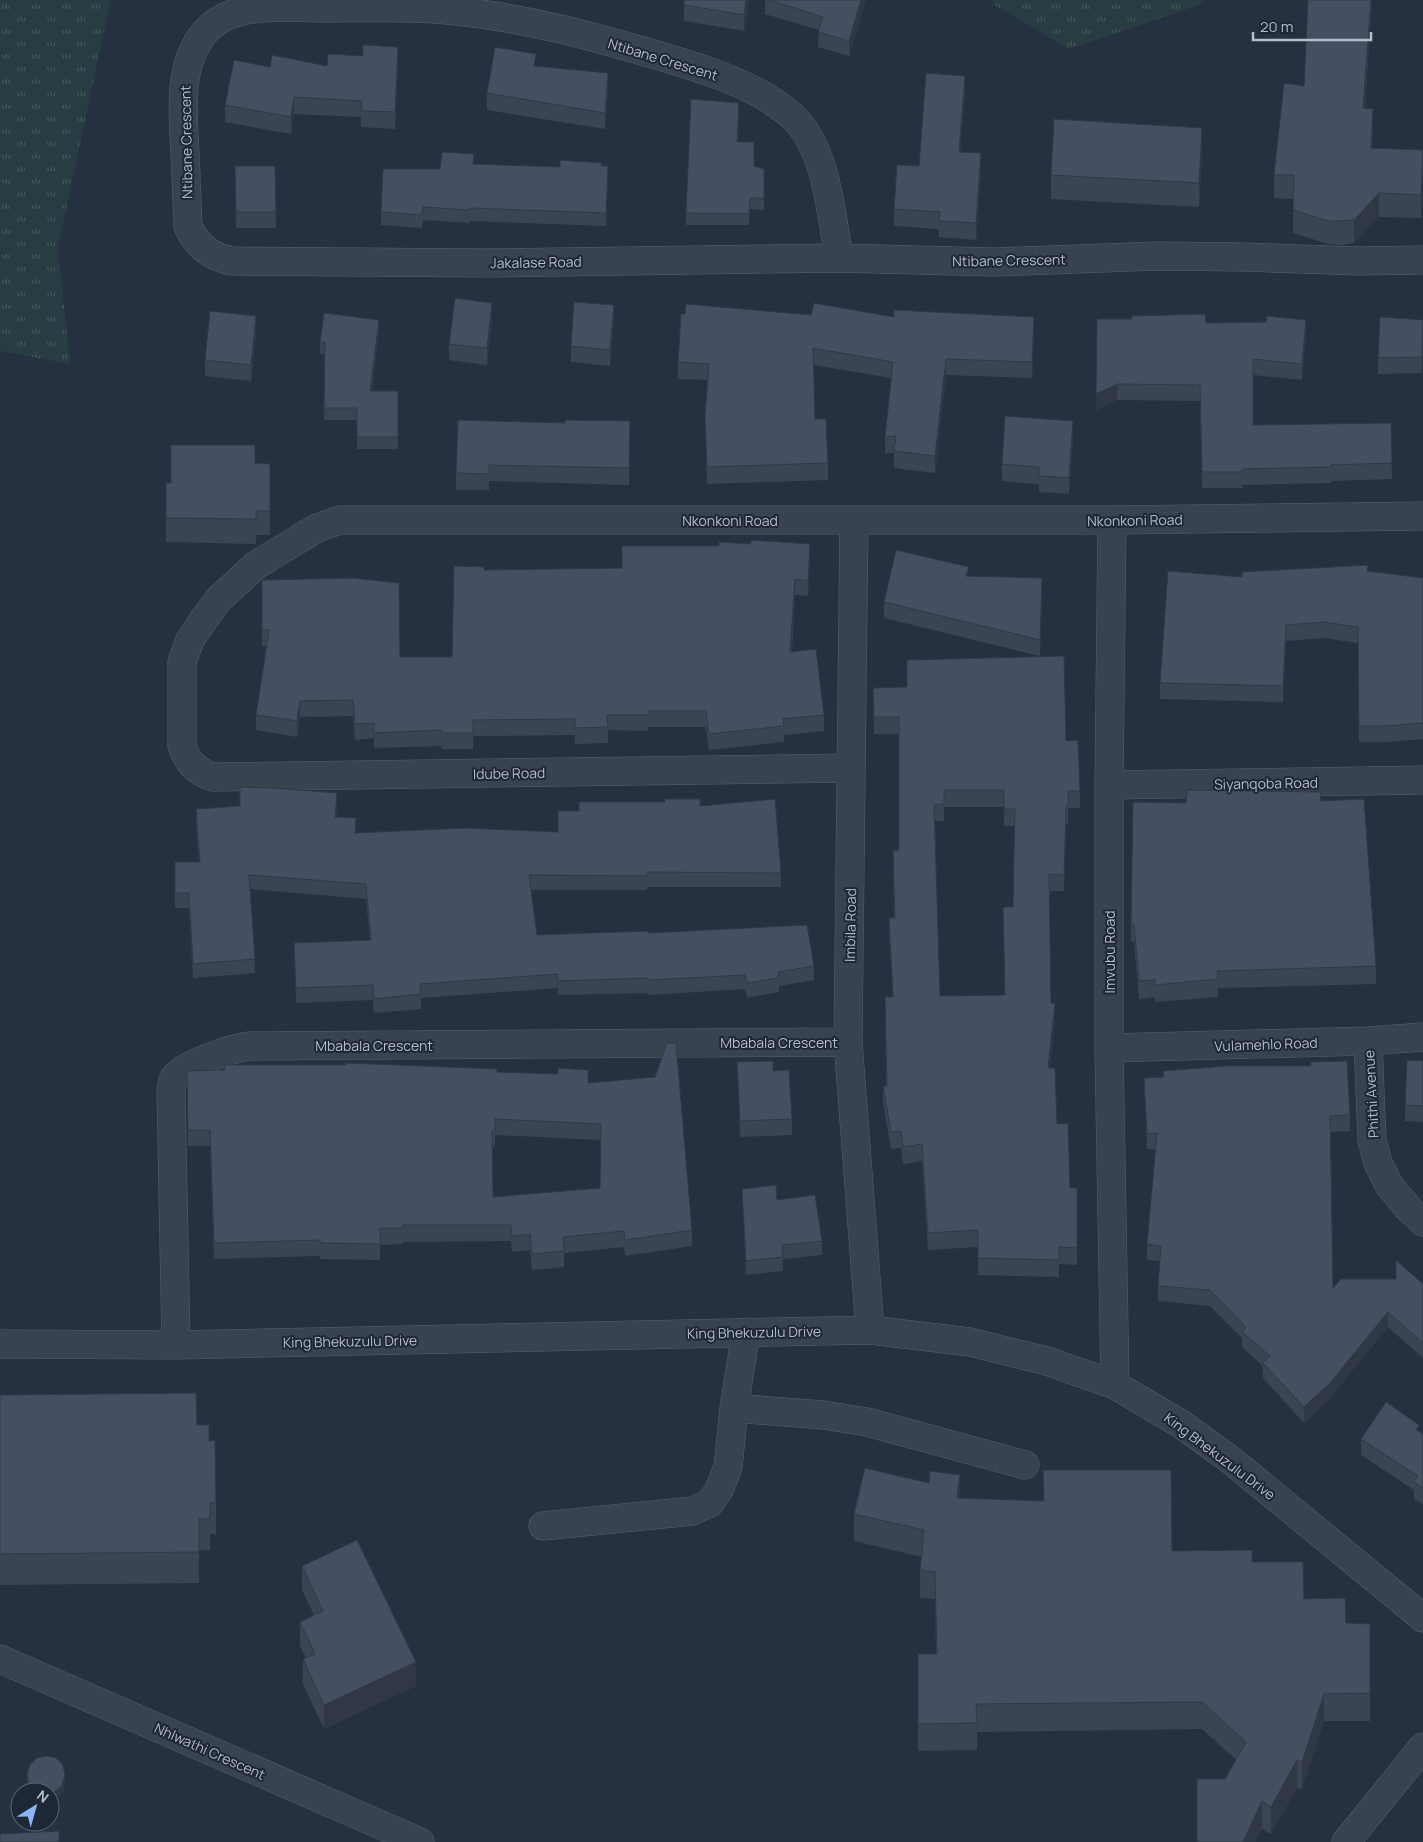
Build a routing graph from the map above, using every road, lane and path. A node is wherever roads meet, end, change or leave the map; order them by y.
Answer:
1 (839, 258) junction
2 (1423, 260) edge
3 (233, 261) joint
4 (1423, 516) edge
5 (854, 520) junction
6 (1112, 520) junction
7 (182, 746) joint
8 (851, 768) junction
9 (1423, 780) edge
10 (1109, 785) junction
11 (1423, 1037) edge
12 (1368, 1041) junction
13 (848, 1042) junction
14 (1109, 1048) junction
15 (1423, 1222) edge
16 (870, 1330) junction
17 (746, 1332) junction
18 (0, 1344) edge
19 (176, 1345) junction
20 (1115, 1385) junction
21 (734, 1408) junction
22 (1025, 1465) dead end
23 (543, 1526) dead end
24 (1423, 1618) edge
25 (0, 1659) edge
26 (1423, 1747) edge
27 (420, 1842) edge
28 (1346, 1842) edge

1 - 2 street, Ntibane Crescent
1 - 3 street, Jakalase Road
1 - 3 street, Ntibane Crescent
4 - 6 street, Nkonkoni Road
5 - 6 street, Nkonkoni Road
5 - 7 street, Nkonkoni Road
5 - 8 street, Imbila Road
6 - 10 street, Imvubu Road
7 - 8 street, Idube Road
8 - 13 street, Imbila Road
9 - 10 street, Siyanqoba Road
10 - 14 street, Imvubu Road
11 - 12 street, Vulamehlo Road
12 - 14 street, Vulamehlo Road
12 - 15 street, Phithi Avenue
13 - 16 street, Imbila Road
13 - 19 street, Mbabala Crescent
14 - 20 street, Imvubu Road
16 - 17 street, King Bhekuzulu Drive
16 - 20 street, King Bhekuzulu Drive
17 - 19 street, King Bhekuzulu Drive
17 - 21 street
18 - 19 street, King Bhekuzulu Drive
20 - 24 street, King Bhekuzulu Drive
21 - 22 street
21 - 23 street
25 - 27 street, Nhlwathi Crescent
26 - 28 street

